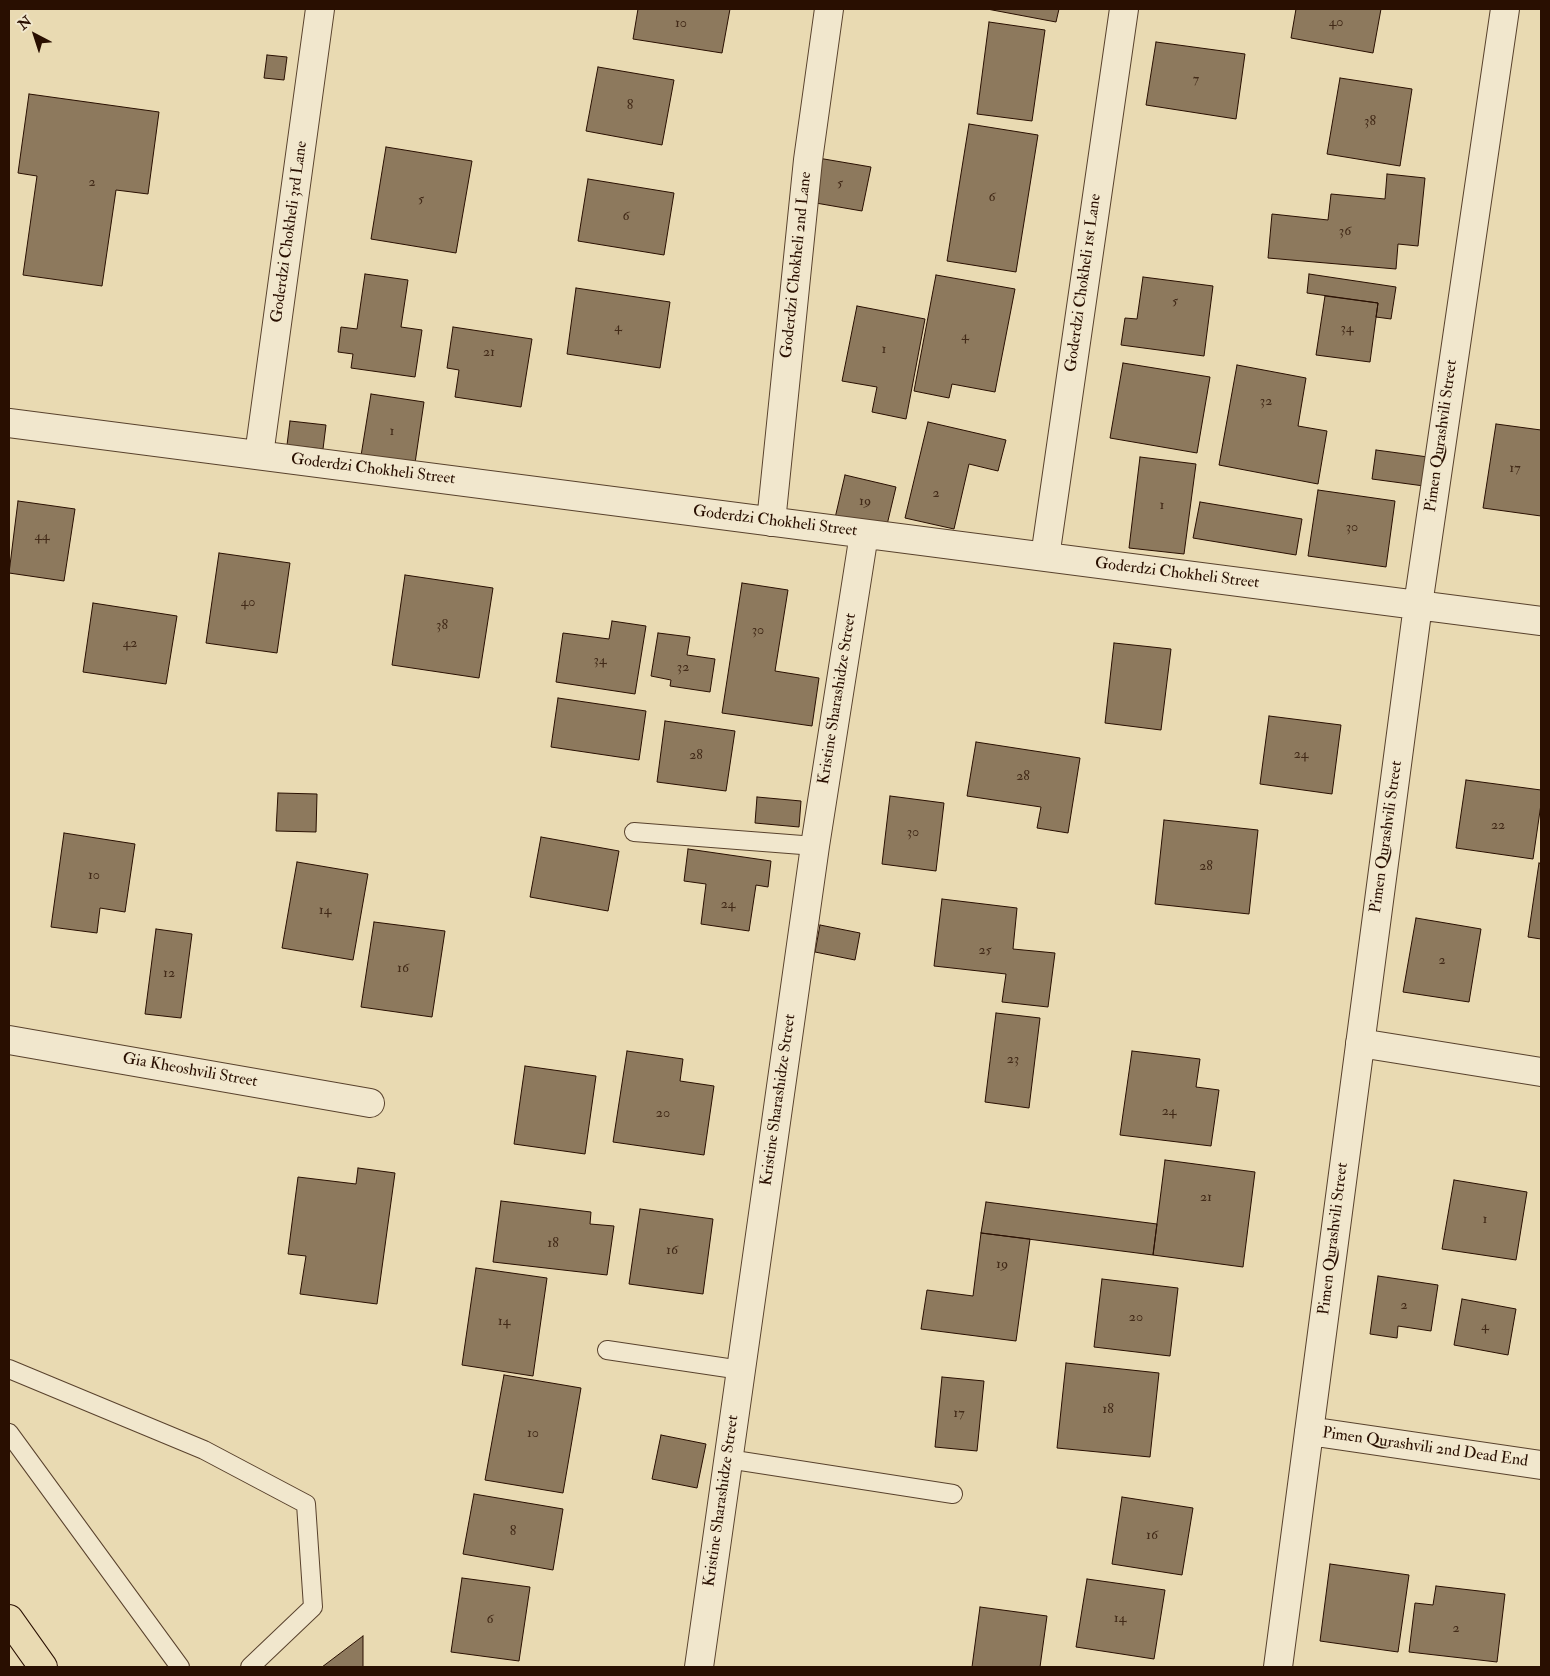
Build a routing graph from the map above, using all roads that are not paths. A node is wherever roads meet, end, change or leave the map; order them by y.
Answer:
1 (320, 9) edge
2 (829, 9) edge
3 (1124, 9) edge
4 (1504, 9) edge
5 (9, 423) edge
6 (259, 456) junction
7 (771, 522) junction
8 (864, 534) junction
9 (1045, 557) junction
10 (1418, 605) junction
11 (1541, 621) edge
12 (634, 832) dead end
13 (816, 846) junction
14 (9, 1040) edge
15 (1360, 1044) junction
16 (1541, 1072) edge
17 (370, 1103) dead end
18 (607, 1350) dead end
19 (9, 1368) edge
20 (741, 1370) junction
21 (1309, 1431) junction
22 (9, 1433) edge
23 (728, 1459) junction
24 (1541, 1466) edge
25 (953, 1494) dead end
26 (9, 1619) edge
27 (43, 1667) edge
28 (180, 1667) edge
29 (250, 1667) edge
30 (699, 1667) edge
31 (1278, 1667) edge

1 - 6 street, Goderdzi Chokheli 3rd Lane
2 - 7 street, Goderdzi Chokheli 2nd Lane
3 - 9 street, Goderdzi Chokheli 1st Lane
4 - 10 street, Pimen Qurashvili Street
5 - 6 street, Goderdzi Chokheli Street
6 - 7 street, Goderdzi Chokheli Street
7 - 8 street, Goderdzi Chokheli Street
8 - 9 street, Goderdzi Chokheli Street
8 - 13 street, Kristine Sharashidze Street
9 - 10 street, Goderdzi Chokheli Street
10 - 11 street, Goderdzi Chokheli Street
10 - 15 street, Pimen Qurashvili Street
12 - 13 lane
13 - 20 street, Kristine Sharashidze Street
14 - 17 street, Gia Kheoshvili Street
15 - 16 street
15 - 21 street, Pimen Qurashvili Street
18 - 20 lane
19 - 29 lane
20 - 23 street, Kristine Sharashidze Street
21 - 24 street, Pimen Qurashvili 2nd Dead End
21 - 31 street, Pimen Qurashvili Street
22 - 28 lane
23 - 25 lane
23 - 30 street, Kristine Sharashidze Street
26 - 27 highway

